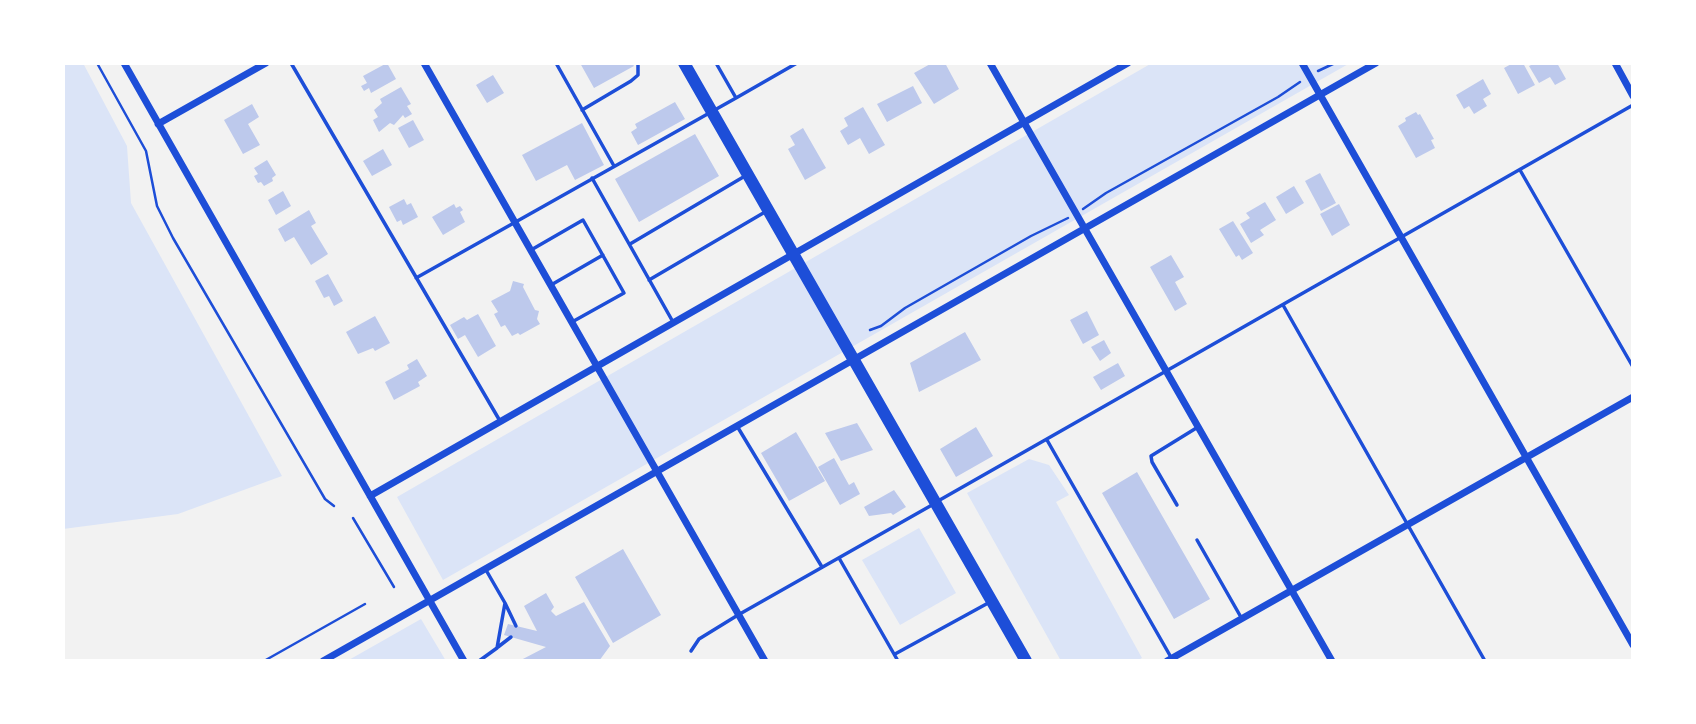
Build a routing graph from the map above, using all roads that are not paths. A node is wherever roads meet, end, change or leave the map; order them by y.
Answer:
1 (124, 63) edge
2 (266, 63) edge
3 (291, 63) edge
4 (425, 63) edge
5 (556, 63) edge
6 (638, 63) edge
7 (684, 63) edge
8 (716, 63) edge
9 (797, 63) edge
10 (990, 63) edge
11 (1128, 63) edge
12 (1302, 63) edge
13 (1376, 63) edge
14 (1615, 63) edge
15 (1320, 95) junction
16 (1633, 96) edge
17 (736, 98) junction
18 (1633, 105) edge
19 (582, 110) junction
20 (711, 111) junction
21 (1024, 122) junction
22 (159, 124) junction
23 (614, 166) junction
24 (1520, 170) junction
25 (748, 175) junction
26 (592, 178) junction
27 (768, 210) junction
28 (515, 222) junction
29 (1084, 229) junction
30 (1402, 238) junction
31 (629, 244) junction
32 (531, 250) junction
33 (793, 254) junction
34 (603, 255) junction
35 (416, 278) junction
36 (649, 280) junction
37 (551, 285) junction
38 (1283, 305) junction
39 (572, 322) junction
40 (673, 322) junction
41 (854, 359) junction
42 (597, 366) junction
43 (1633, 367) edge
44 (1166, 372) junction
45 (1633, 397) edge
46 (500, 421) junction
47 (737, 426) junction
48 (1198, 427) junction
49 (1047, 440) junction
50 (1526, 457) junction
51 (657, 471) junction
52 (370, 496) junction
53 (936, 503) junction
54 (1177, 505) dead end
55 (1408, 525) junction
56 (1197, 540) dead end
57 (839, 558) junction
58 (822, 567) junction
59 (486, 568) junction
60 (1292, 590) junction
61 (429, 600) junction
62 (992, 601) junction
63 (505, 603) junction
64 (738, 615) junction
65 (1242, 619) junction
66 (516, 626) dead end
67 (511, 637) dead end
68 (1633, 645) edge
69 (497, 649) junction
70 (691, 651) dead end
71 (895, 654) junction
72 (762, 660) edge
73 (1171, 660) edge
74 (323, 661) edge
75 (464, 661) edge
76 (479, 661) edge
77 (898, 661) edge
78 (1026, 661) edge
79 (1332, 661) edge
80 (1485, 661) edge

1 - 22 street
2 - 22 street
3 - 35 lane
4 - 28 street
5 - 19 lane
6 - 19 lane
7 - 20 main road
8 - 17 lane
9 - 17 lane
10 - 21 street
11 - 21 street
12 - 15 street
13 - 15 street
14 - 16 street
15 - 29 street
15 - 30 street
17 - 20 lane
18 - 24 lane
19 - 23 lane
20 - 23 lane
20 - 25 main road
21 - 29 street
21 - 33 street
22 - 52 street
23 - 26 lane
24 - 30 lane
24 - 43 lane
25 - 27 main road
25 - 31 lane
26 - 28 lane
26 - 31 lane
27 - 33 main road
27 - 36 lane
28 - 32 street
28 - 35 lane
29 - 41 street
29 - 44 street
30 - 38 lane
30 - 50 street
31 - 36 lane
32 - 34 lane
32 - 37 street
33 - 40 street
33 - 41 main road
34 - 37 lane
34 - 39 lane
35 - 46 lane
36 - 40 lane
37 - 39 street
38 - 44 lane
38 - 55 lane
39 - 42 street
40 - 42 street
41 - 47 street
41 - 53 main road
42 - 46 street
42 - 51 street
44 - 48 street
44 - 49 lane
45 - 50 street
46 - 52 street
47 - 51 street
47 - 58 lane
48 - 54 lane
48 - 60 street
49 - 53 lane
49 - 73 lane
50 - 55 street
50 - 68 street
51 - 59 street
51 - 64 street
52 - 61 street
53 - 57 lane
53 - 62 main road
55 - 60 street
55 - 80 lane
56 - 65 lane
57 - 58 lane
57 - 71 lane
58 - 64 lane
59 - 61 street
59 - 63 lane
60 - 65 street
60 - 79 street
61 - 74 street
61 - 75 street
62 - 71 lane
62 - 78 main road
63 - 66 lane
63 - 69 lane
64 - 70 lane
64 - 72 street
65 - 73 street
67 - 69 lane
69 - 76 lane
71 - 77 lane

